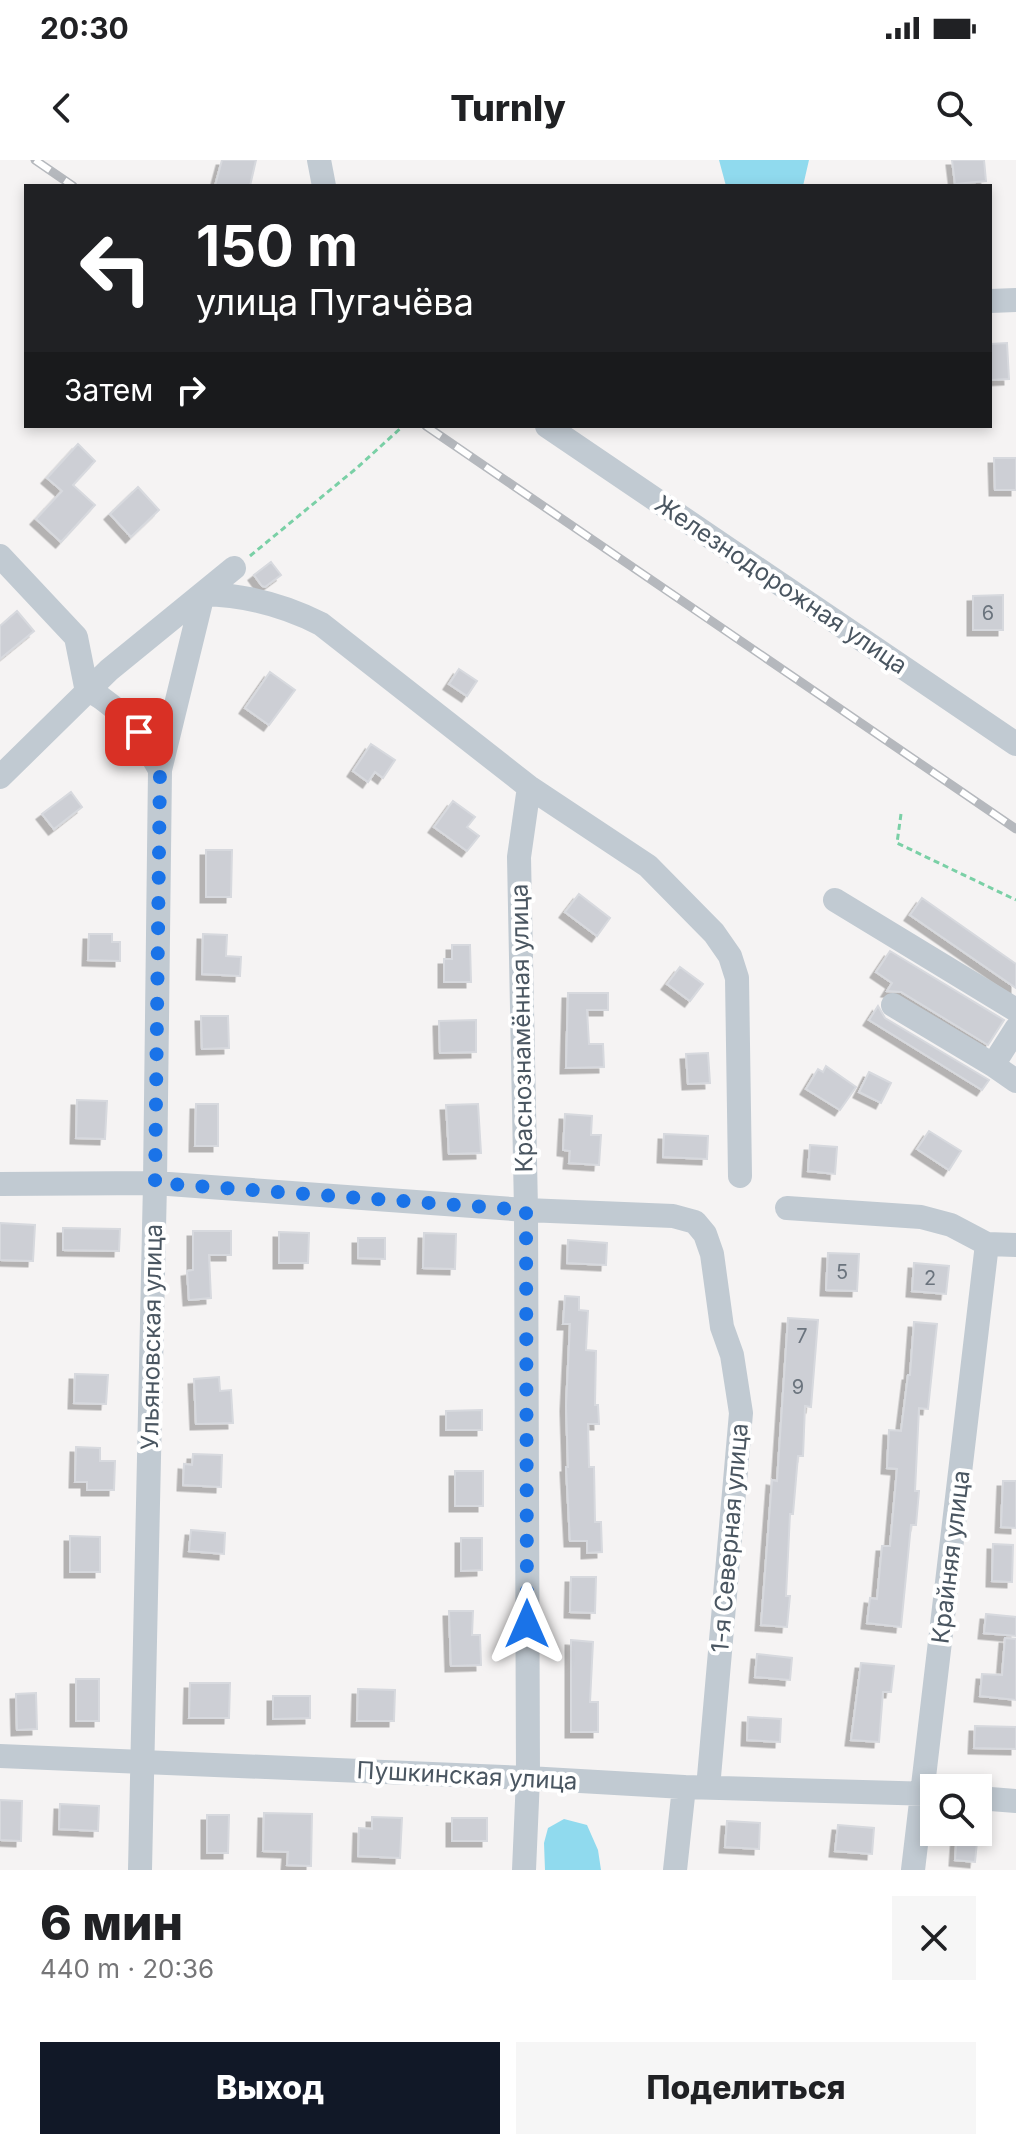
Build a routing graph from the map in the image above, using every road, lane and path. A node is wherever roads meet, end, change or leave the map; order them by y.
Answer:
1 (1016, 300) edge
2 (992, 301) edge
3 (401, 428) edge
4 (550, 428) edge
5 (0, 556) edge
6 (234, 568) joint
7 (203, 594) junction
8 (88, 691) junction
9 (1016, 715) edge
10 (1009, 740) edge
11 (160, 770) junction
12 (0, 777) edge
13 (529, 787) junction
14 (901, 814) dead end
15 (835, 900) dead end
16 (1016, 900) edge
17 (893, 1005) dead end
18 (1016, 1010) edge
19 (1016, 1029) edge
20 (993, 1065) junction
21 (1016, 1081) edge
22 (740, 1176) dead end
23 (155, 1183) junction
24 (0, 1184) edge
25 (787, 1208) dead end
26 (526, 1210) junction
27 (987, 1244) junction
28 (1016, 1245) edge
29 (0, 1756) edge
30 (143, 1763) junction
31 (931, 1774) edge
32 (528, 1778) junction
33 (696, 1788) junction
34 (920, 1794) edge
35 (992, 1799) edge
36 (1016, 1801) edge
37 (920, 1837) edge
38 (140, 1870) edge
39 (524, 1870) edge
40 (675, 1870) edge
41 (913, 1870) edge

1 - 2 street
3 - 6 path
4 - 10 street, Железнодорожная улица
5 - 8 street
6 - 7 street
7 - 8 street
7 - 11 street
7 - 13 street
8 - 11 street, Ульяновская улица
8 - 12 street
9 - 10 street
11 - 23 street, Ульяновская улица
13 - 22 street
13 - 26 street, Краснознамённая улица
14 - 16 path
15 - 18 street
17 - 20 street
19 - 20 street
20 - 21 street
23 - 24 street
23 - 26 street
23 - 30 street, Ульяновская улица
25 - 27 street
26 - 32 street, Краснознамённая улица
26 - 33 street, 1-я Северная улица
27 - 28 street
27 - 31 street, Крайняя улица
29 - 30 street, Пушкинская улица
30 - 32 street, Пушкинская улица
30 - 38 street, Ульяновская улица
32 - 33 street, Пушкинская улица
32 - 39 street, Краснознамённая улица
33 - 34 street, Пушкинская улица
33 - 40 street, 1-я Северная улица
35 - 36 street
37 - 41 street, Крайняя улица

